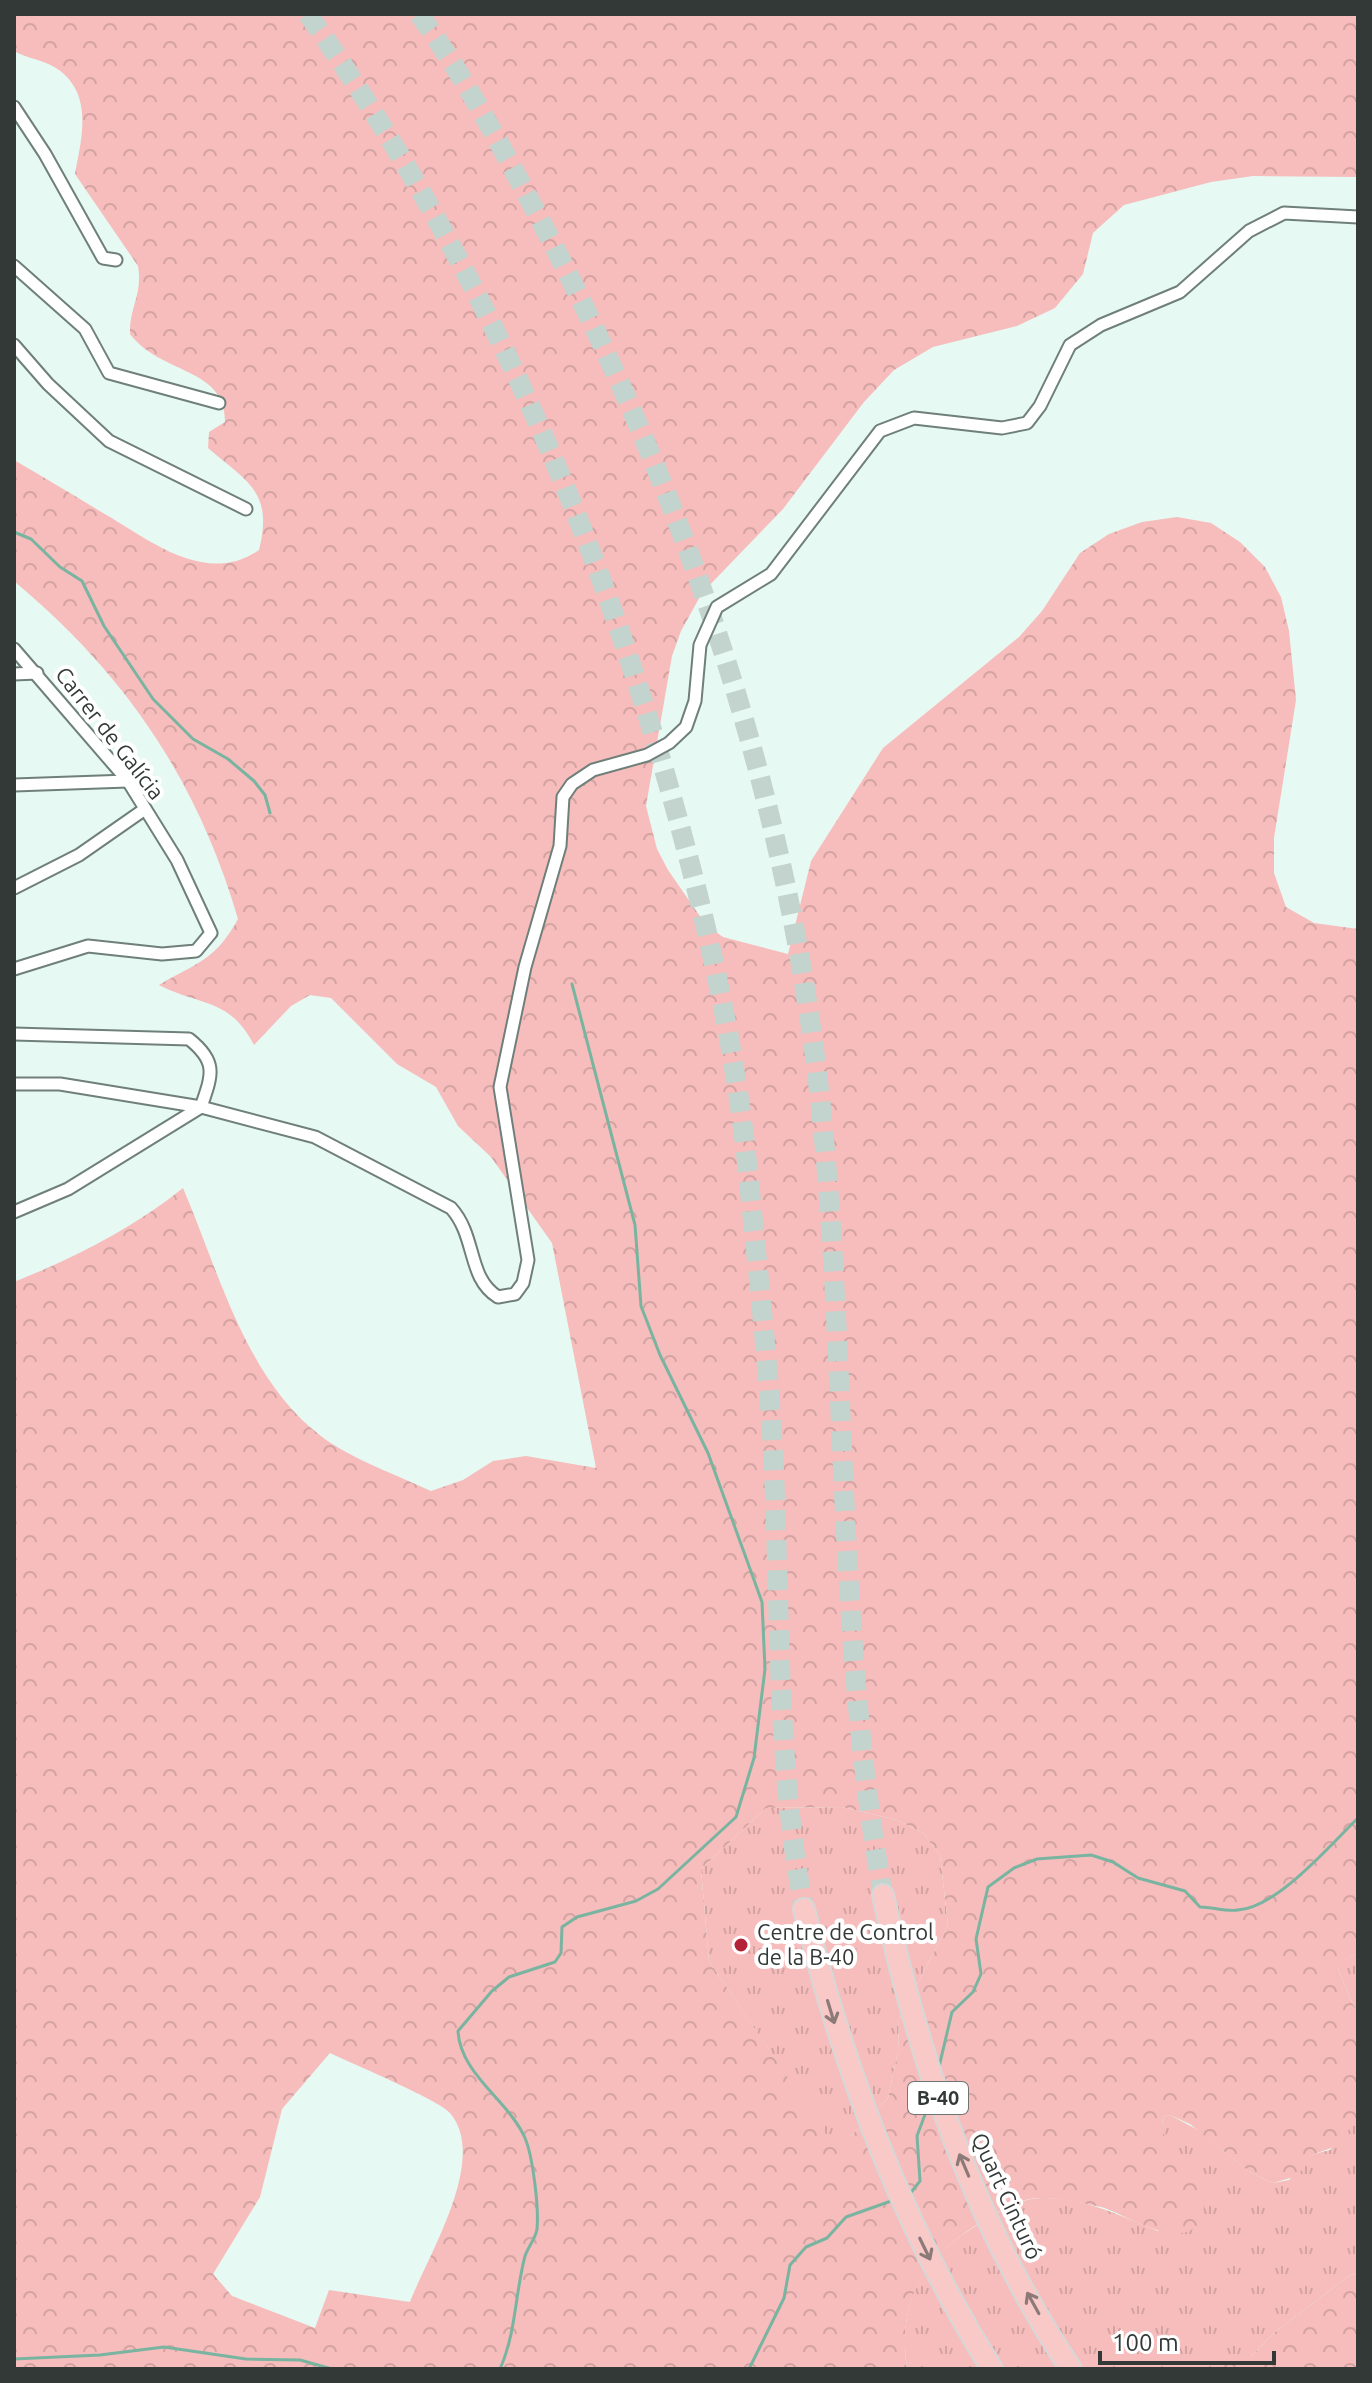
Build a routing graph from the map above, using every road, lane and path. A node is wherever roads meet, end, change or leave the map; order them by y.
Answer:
1 (14, 107) edge
2 (1358, 217) edge
3 (116, 260) dead end
4 (14, 266) edge
5 (14, 345) edge
6 (219, 403) dead end
7 (246, 509) dead end
8 (14, 649) edge
9 (37, 673) junction
10 (14, 674) edge
11 (128, 781) junction
12 (14, 785) edge
13 (145, 809) junction
14 (14, 888) edge
15 (14, 969) edge
16 (14, 1034) edge
17 (14, 1084) edge
18 (201, 1107) junction
19 (14, 1212) edge
20 (883, 1895) tunnel mouth
21 (804, 1909) tunnel mouth
22 (992, 2369) edge
23 (1071, 2369) edge

1 - 3 street
2 - 18 street
4 - 6 street
5 - 7 street
8 - 9 street, Carrer de Galícia
9 - 10 street
9 - 11 street, Carrer de Galícia
11 - 12 street
11 - 13 street, Carrer de Galícia
13 - 14 street
13 - 15 street, Carrer de Galícia
16 - 18 street
17 - 18 street
18 - 19 street
23 -> 20 highway, Quart Cinturó / B-40
21 -> 22 highway

